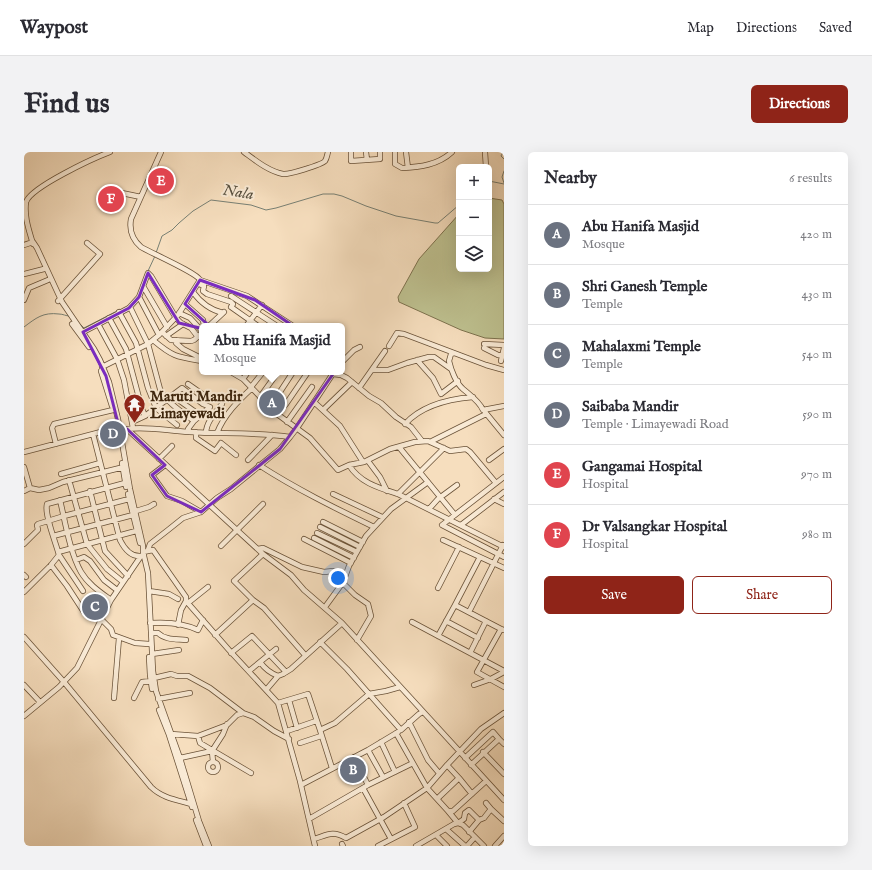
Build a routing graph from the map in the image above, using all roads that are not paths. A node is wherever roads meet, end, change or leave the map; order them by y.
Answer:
1 (110, 152) edge
2 (161, 152) edge
3 (244, 152) edge
4 (328, 152) edge
5 (351, 152) edge
6 (366, 152) edge
7 (380, 152) edge
8 (395, 152) edge
9 (406, 152) edge
10 (452, 152) edge
11 (485, 152) edge
12 (367, 160) junction
13 (486, 164) edge
14 (408, 168) junction
15 (117, 192) dead end
16 (24, 196) edge
17 (30, 196) junction
18 (141, 197) junction
19 (33, 242) junction
20 (87, 243) dead end
21 (24, 244) edge
22 (44, 270) junction
23 (24, 274) edge
24 (48, 280) junction
25 (199, 282) junction
26 (143, 286) junction
27 (193, 292) junction
28 (231, 296) dead end
29 (139, 298) junction
30 (24, 300) edge
31 (59, 300) junction
32 (185, 304) junction
33 (262, 305) junction
34 (130, 307) junction
35 (119, 312) junction
36 (179, 313) junction
37 (257, 313) junction
38 (70, 318) junction
39 (109, 318) junction
40 (176, 318) junction
41 (251, 321) junction
42 (204, 323) edge
43 (212, 323) edge
44 (254, 323) edge
45 (272, 323) edge
46 (289, 323) edge
47 (98, 324) junction
48 (183, 324) junction
49 (167, 327) junction
50 (199, 328) edge
51 (83, 332) junction
52 (162, 334) junction
53 (198, 337) joint
54 (153, 340) junction
55 (177, 340) junction
56 (148, 344) junction
57 (360, 347) dead end
58 (504, 347) edge
59 (137, 349) junction
60 (454, 353) junction
61 (128, 354) junction
62 (503, 356) edge
63 (199, 357) edge
64 (345, 358) edge
65 (117, 360) junction
66 (199, 360) edge
67 (417, 360) junction
68 (501, 361) dead end
69 (102, 367) junction
70 (451, 369) junction
71 (372, 370) junction
72 (504, 370) edge
73 (236, 375) edge
74 (246, 375) edge
75 (261, 375) edge
76 (276, 375) edge
77 (291, 375) edge
78 (306, 375) edge
79 (331, 375) edge
80 (341, 375) edge
81 (243, 379) junction
82 (458, 381) junction
83 (352, 382) junction
84 (188, 384) dead end
85 (312, 387) dead end
86 (251, 388) junction
87 (359, 388) junction
88 (172, 396) junction
89 (260, 397) junction
90 (473, 397) junction
91 (276, 398) dead end
92 (167, 400) junction
93 (314, 402) junction
94 (203, 404) junction
95 (222, 404) dead end
96 (504, 406) edge
97 (156, 408) junction
98 (113, 410) junction
99 (323, 410) junction
100 (485, 412) junction
101 (277, 414) junction
102 (145, 416) junction
103 (200, 416) junction
104 (194, 421) junction
105 (132, 422) junction
106 (287, 422) junction
107 (405, 424) junction
108 (177, 425) dead end
109 (133, 428) junction
110 (297, 428) junction
111 (127, 429) junction
112 (118, 430) junction
113 (193, 432) junction
114 (206, 432) junction
115 (217, 433) junction
116 (93, 434) junction
117 (272, 435) junction
118 (504, 435) edge
119 (290, 436) junction
120 (422, 441) junction
121 (430, 442) junction
122 (56, 444) junction
123 (172, 446) dead end
124 (399, 447) junction
125 (444, 448) junction
126 (504, 449) edge
127 (24, 453) edge
128 (236, 455) dead end
129 (159, 459) junction
130 (248, 460) dead end
131 (489, 460) dead end
132 (365, 462) junction
133 (100, 463) junction
134 (165, 465) junction
135 (259, 465) junction
136 (349, 465) junction
137 (24, 467) edge
138 (124, 467) junction
139 (102, 472) junction
140 (419, 472) junction
141 (61, 474) dead end
142 (504, 477) edge
143 (69, 480) junction
144 (125, 482) junction
145 (428, 482) junction
146 (496, 483) junction
147 (456, 485) dead end
148 (106, 487) junction
149 (30, 488) junction
150 (387, 490) junction
151 (24, 491) edge
152 (90, 492) junction
153 (504, 492) edge
154 (332, 494) dead end
155 (398, 494) junction
156 (73, 496) junction
157 (440, 497) junction
158 (406, 498) junction
159 (129, 499) junction
160 (494, 499) junction
161 (60, 500) junction
162 (110, 503) junction
163 (154, 504) dead end
164 (210, 504) junction
165 (263, 504) dead end
166 (504, 504) edge
167 (94, 508) junction
168 (429, 509) junction
169 (78, 512) junction
170 (201, 512) junction
171 (134, 513) junction
172 (455, 515) junction
173 (64, 516) junction
174 (382, 517) junction
175 (114, 519) junction
176 (449, 519) junction
177 (49, 521) junction
178 (323, 522) dead end
179 (98, 524) junction
180 (461, 525) junction
181 (320, 527) dead end
182 (374, 527) junction
183 (82, 528) junction
184 (237, 530) junction
185 (136, 531) junction
186 (68, 532) junction
187 (317, 533) dead end
188 (118, 535) junction
189 (53, 536) junction
190 (314, 538) dead end
191 (304, 539) dead end
192 (102, 540) junction
193 (443, 540) dead end
194 (25, 542) edge
195 (363, 542) junction
196 (87, 544) junction
197 (504, 545) edge
198 (221, 546) dead end
199 (360, 547) junction
200 (459, 547) junction
201 (72, 548) junction
202 (258, 549) junction
203 (148, 550) junction
204 (357, 552) junction
205 (58, 553) junction
206 (143, 554) junction
207 (263, 554) junction
208 (499, 554) junction
209 (480, 557) junction
210 (504, 557) edge
211 (354, 558) junction
212 (76, 560) junction
213 (351, 563) junction
214 (494, 564) junction
215 (52, 565) junction
216 (146, 565) junction
217 (504, 568) edge
218 (128, 576) junction
219 (345, 578) junction
220 (123, 582) junction
221 (208, 587) dead end
222 (438, 588) dead end
223 (117, 590) junction
224 (83, 591) dead end
225 (149, 591) junction
226 (24, 592) edge
227 (178, 599) dead end
228 (110, 600) junction
229 (253, 600) junction
230 (187, 602) junction
231 (455, 605) junction
232 (325, 607) junction
233 (84, 612) dead end
234 (469, 612) junction
235 (101, 619) junction
236 (203, 620) junction
237 (446, 621) junction
238 (486, 621) junction
239 (412, 622) dead end
240 (150, 623) junction
241 (342, 623) junction
242 (178, 625) junction
243 (502, 629) edge
244 (152, 633) junction
245 (216, 635) junction
246 (438, 636) junction
247 (24, 637) edge
248 (119, 638) junction
249 (478, 638) junction
250 (186, 640) dead end
251 (357, 640) junction
252 (320, 642) junction
253 (149, 644) junction
254 (276, 649) dead end
255 (179, 650) dead end
256 (231, 653) junction
257 (470, 653) junction
258 (152, 654) junction
259 (269, 654) junction
260 (305, 655) junction
261 (484, 660) junction
262 (260, 662) junction
263 (249, 671) junction
264 (286, 672) junction
265 (504, 672) edge
266 (278, 676) junction
267 (491, 679) junction
268 (152, 680) junction
269 (64, 682) junction
270 (24, 685) edge
271 (474, 685) dead end
272 (400, 687) junction
273 (504, 687) edge
274 (266, 690) junction
275 (190, 692) dead end
276 (368, 694) junction
277 (114, 698) dead end
278 (134, 698) dead end
279 (158, 699) junction
280 (289, 700) junction
281 (40, 702) junction
282 (278, 703) junction
283 (423, 712) junction
284 (243, 713) junction
285 (504, 713) edge
286 (24, 716) edge
287 (316, 721) junction
288 (409, 722) junction
289 (227, 724) junction
290 (297, 728) junction
291 (320, 730) junction
292 (401, 730) junction
293 (287, 731) junction
294 (396, 733) junction
295 (170, 734) junction
296 (198, 736) junction
297 (321, 736) junction
298 (289, 739) junction
299 (498, 739) junction
300 (381, 742) junction
301 (300, 743) dead end
302 (504, 744) edge
303 (368, 750) junction
304 (212, 751) junction
305 (460, 752) junction
306 (483, 752) junction
307 (354, 757) junction
308 (180, 758) junction
309 (465, 758) junction
310 (213, 762) dead end
311 (413, 763) junction
312 (447, 765) junction
313 (471, 765) junction
314 (332, 768) junction
315 (394, 772) junction
316 (251, 773) dead end
317 (439, 774) junction
318 (504, 774) edge
319 (383, 777) junction
320 (459, 778) junction
321 (486, 781) junction
322 (301, 785) junction
323 (366, 787) junction
324 (427, 788) junction
325 (472, 794) junction
326 (437, 799) junction
327 (504, 800) edge
328 (404, 803) junction
329 (486, 803) dead end
330 (191, 804) junction
331 (491, 809) junction
332 (448, 812) junction
333 (309, 819) junction
334 (379, 819) junction
335 (479, 820) junction
336 (504, 821) edge
337 (458, 823) junction
338 (446, 829) junction
339 (469, 832) junction
340 (436, 835) junction
341 (504, 836) edge
342 (475, 838) junction
343 (314, 839) junction
344 (391, 839) junction
345 (424, 841) junction
346 (206, 846) edge
347 (209, 846) edge
348 (315, 846) edge
349 (378, 846) edge
350 (416, 846) edge
351 (430, 846) edge
352 (447, 846) edge
353 (466, 846) edge
354 (484, 846) edge
355 (495, 846) edge

1 - 17 street
2 - 18 street
3 - 4 street
5 - 12 street
6 - 12 street
7 - 12 street
8 - 14 street
9 - 14 street
10 - 14 street
11 - 13 street
15 - 18 street
16 - 17 street
17 - 19 street
18 - 25 street
19 - 21 street
19 - 22 street
19 - 31 street
20 - 31 street
22 - 23 street
22 - 24 street
24 - 30 street
24 - 31 street
25 - 27 street
25 - 33 street
25 - 41 street
26 - 29 street
26 - 40 street
26 - 49 street
27 - 32 street
27 - 43 street
28 - 37 street
29 - 34 street
29 - 52 street
31 - 38 street
32 - 36 street
32 - 42 street
33 - 37 street
33 - 46 street
34 - 35 street
34 - 56 street
35 - 39 street
35 - 59 street
36 - 40 street
36 - 50 street
37 - 41 street
37 - 45 street
38 - 51 street
38 - 69 street
39 - 47 street
39 - 61 street
40 - 48 street
40 - 49 street
41 - 44 street
47 - 51 street
47 - 65 street
48 - 52 street
48 - 53 street
49 - 52 street
51 - 69 street
52 - 54 street
52 - 55 street
53 - 55 street
54 - 56 street
54 - 66 street
55 - 63 street
56 - 59 street
56 - 92 street
57 - 64 street
58 - 62 street
58 - 62 street
59 - 61 street
59 - 97 street
60 - 70 street
60 - 71 street
60 - 72 street
61 - 65 street
61 - 102 street
62 - 68 street
65 - 69 street
65 - 105 street
67 - 70 street
67 - 71 street
67 - 82 street
69 - 98 street
69 - 112 street
70 - 82 street
71 - 87 street
73 - 81 street
74 - 81 street
75 - 86 street
76 - 89 street
77 - 91 street
78 - 101 street
79 - 93 street
80 - 83 street
81 - 86 street
82 - 90 street
83 - 87 street
83 - 99 street
84 - 94 street
85 - 106 street
86 - 89 street
86 - 115 street
87 - 107 street
88 - 92 street
88 - 94 street
88 - 103 street
89 - 101 street
90 - 100 street
90 - 107 street
92 - 97 street
92 - 104 street
93 - 99 street
93 - 110 street
94 - 103 street
95 - 114 street
96 - 100 street
97 - 102 street
97 - 108 street
98 - 112 street
98 - 122 street
99 - 132 street
100 - 118 street
100 - 121 street
101 - 106 street
102 - 105 street
103 - 104 street
104 - 113 street
105 - 109 street
106 - 110 street
107 - 120 street
109 - 111 street
109 - 113 street
110 - 119 street
110 - 136 street
111 - 112 street
111 - 129 street
112 - 116 street
112 - 138 street
113 - 114 street
113 - 128 street
114 - 115 street
115 - 117 street
116 - 122 street
116 - 133 street
117 - 119 street
117 - 130 street
119 - 135 street
120 - 121 street
120 - 124 street
121 - 125 street
122 - 127 street
123 - 129 street
124 - 132 street
124 - 140 street
125 - 140 street
125 - 146 street
126 - 131 street
129 - 134 street
132 - 136 street
132 - 150 street
133 - 139 street
133 - 141 street
134 - 164 street
134 - 170 street
135 - 164 street
135 - 182 street
136 - 150 street
137 - 149 street
138 - 139 street
138 - 144 street
138 - 171 street
139 - 143 street
139 - 148 street
140 - 145 street
140 - 155 street
142 - 146 street
143 - 149 street
143 - 156 street
144 - 148 street
144 - 159 street
145 - 157 street
145 - 158 street
146 - 172 street
147 - 157 street
148 - 152 street
148 - 162 street
149 - 151 street
150 - 155 street
152 - 156 street
152 - 167 street
153 - 160 street
154 - 174 street
155 - 158 street
156 - 161 street
156 - 169 street
157 - 168 street
157 - 172 street
158 - 168 street
158 - 174 street
159 - 162 street
159 - 171 street
160 - 166 street
160 - 180 street
161 - 173 street
161 - 177 street
162 - 167 street
162 - 175 street
163 - 171 street
164 - 170 street
164 - 184 street
165 - 184 street
167 - 169 street
167 - 179 street
168 - 176 street
169 - 173 street
169 - 183 street
170 - 203 street
171 - 175 street
171 - 185 street
171 - 206 street
172 - 176 street
173 - 177 street
173 - 186 street
174 - 182 street
175 - 179 street
175 - 188 street
176 - 180 street
176 - 208 street
177 - 189 street
177 - 194 street
178 - 195 street
179 - 183 street
179 - 192 street
180 - 197 street
181 - 199 street
182 - 195 street
183 - 186 street
183 - 196 street
184 - 198 street
184 - 202 street
185 - 188 street
185 - 206 street
186 - 189 street
186 - 201 street
187 - 204 street
188 - 192 street
188 - 206 street
189 - 205 street
190 - 211 street
191 - 213 street
192 - 196 street
192 - 218 street
193 - 200 street
195 - 199 street
196 - 201 street
196 - 220 street
197 - 208 street
199 - 204 street
200 - 209 street
200 - 222 street
201 - 205 street
201 - 212 street
202 - 207 street
202 - 219 street
203 - 206 street
203 - 230 street
204 - 211 street
205 - 215 street
205 - 224 street
206 - 216 street
206 - 218 street
207 - 229 street
207 - 232 street
208 - 210 street
208 - 214 street
209 - 214 street
209 - 231 street
211 - 213 street
212 - 223 street
212 - 228 street
213 - 219 street
214 - 217 street
214 - 234 street
215 - 226 street
215 - 233 street
216 - 225 street
216 - 240 street
218 - 220 street
219 - 232 street
219 - 251 street
220 - 223 street
221 - 230 street
223 - 228 street
225 - 227 street
225 - 240 street
228 - 235 street
229 - 245 street
229 - 260 street
230 - 236 street
230 - 242 street
231 - 234 street
231 - 237 street
232 - 241 street
234 - 238 street
235 - 248 street
235 - 269 street
236 - 242 street
236 - 245 street
237 - 246 street
237 - 249 street
238 - 243 street
238 - 249 street
239 - 246 street
240 - 242 street
240 - 244 street
240 - 253 street
241 - 251 street
241 - 252 street
243 - 261 street
244 - 250 street
244 - 258 street
245 - 256 street
246 - 257 street
247 - 269 street
248 - 253 street
248 - 277 street
249 - 257 street
251 - 272 street
252 - 260 street
252 - 276 street
253 - 268 street
254 - 259 street
255 - 258 street
256 - 259 street
256 - 263 street
257 - 261 street
258 - 268 street
259 - 262 street
259 - 264 street
260 - 264 street
261 - 265 street
261 - 267 street
262 - 263 street
262 - 266 street
263 - 274 street
264 - 266 street
265 - 267 street
266 - 274 street
267 - 271 street
267 - 273 street
268 - 278 street
268 - 279 street
268 - 284 street
268 - 295 street
269 - 281 street
269 - 330 street
270 - 281 street
272 - 276 street
272 - 283 street
274 - 282 street
275 - 279 street
276 - 291 street
276 - 292 street
279 - 295 street
280 - 282 street
280 - 287 street
280 - 290 street
281 - 286 street
282 - 293 street
283 - 288 street
283 - 305 street
284 - 289 street
284 - 298 street
285 - 305 street
287 - 290 street
287 - 291 street
288 - 292 street
288 - 317 street
289 - 296 street
289 - 304 street
290 - 293 street
291 - 297 street
292 - 294 street
293 - 298 street
294 - 300 street
294 - 311 street
295 - 296 street
295 - 308 street
295 - 330 street
296 - 304 street
297 - 301 street
297 - 314 street
298 - 322 street
299 - 302 street
299 - 306 street
299 - 309 street
300 - 303 street
300 - 315 street
303 - 307 street
303 - 319 street
304 - 308 street
304 - 310 street
304 - 316 street
305 - 309 street
305 - 312 street
306 - 313 street
306 - 318 street
307 - 314 street
307 - 323 street
308 - 347 street
309 - 313 street
311 - 315 street
311 - 324 street
312 - 317 street
312 - 320 street
313 - 321 street
314 - 322 street
315 - 319 street
317 - 324 street
319 - 323 street
320 - 325 street
320 - 326 street
321 - 325 street
321 - 327 street
322 - 333 street
323 - 333 street
323 - 334 street
324 - 326 street
324 - 328 street
325 - 332 street
326 - 332 street
328 - 334 street
328 - 344 street
329 - 331 street
330 - 346 street
331 - 335 street
331 - 336 street
332 - 337 street
333 - 343 street
334 - 343 street
334 - 344 street
335 - 337 street
335 - 339 street
337 - 338 street
337 - 339 street
338 - 340 street
338 - 353 street
339 - 342 street
340 - 345 street
340 - 352 street
341 - 355 street
342 - 353 street
342 - 354 street
343 - 348 street
344 - 349 street
345 - 350 street
345 - 351 street

